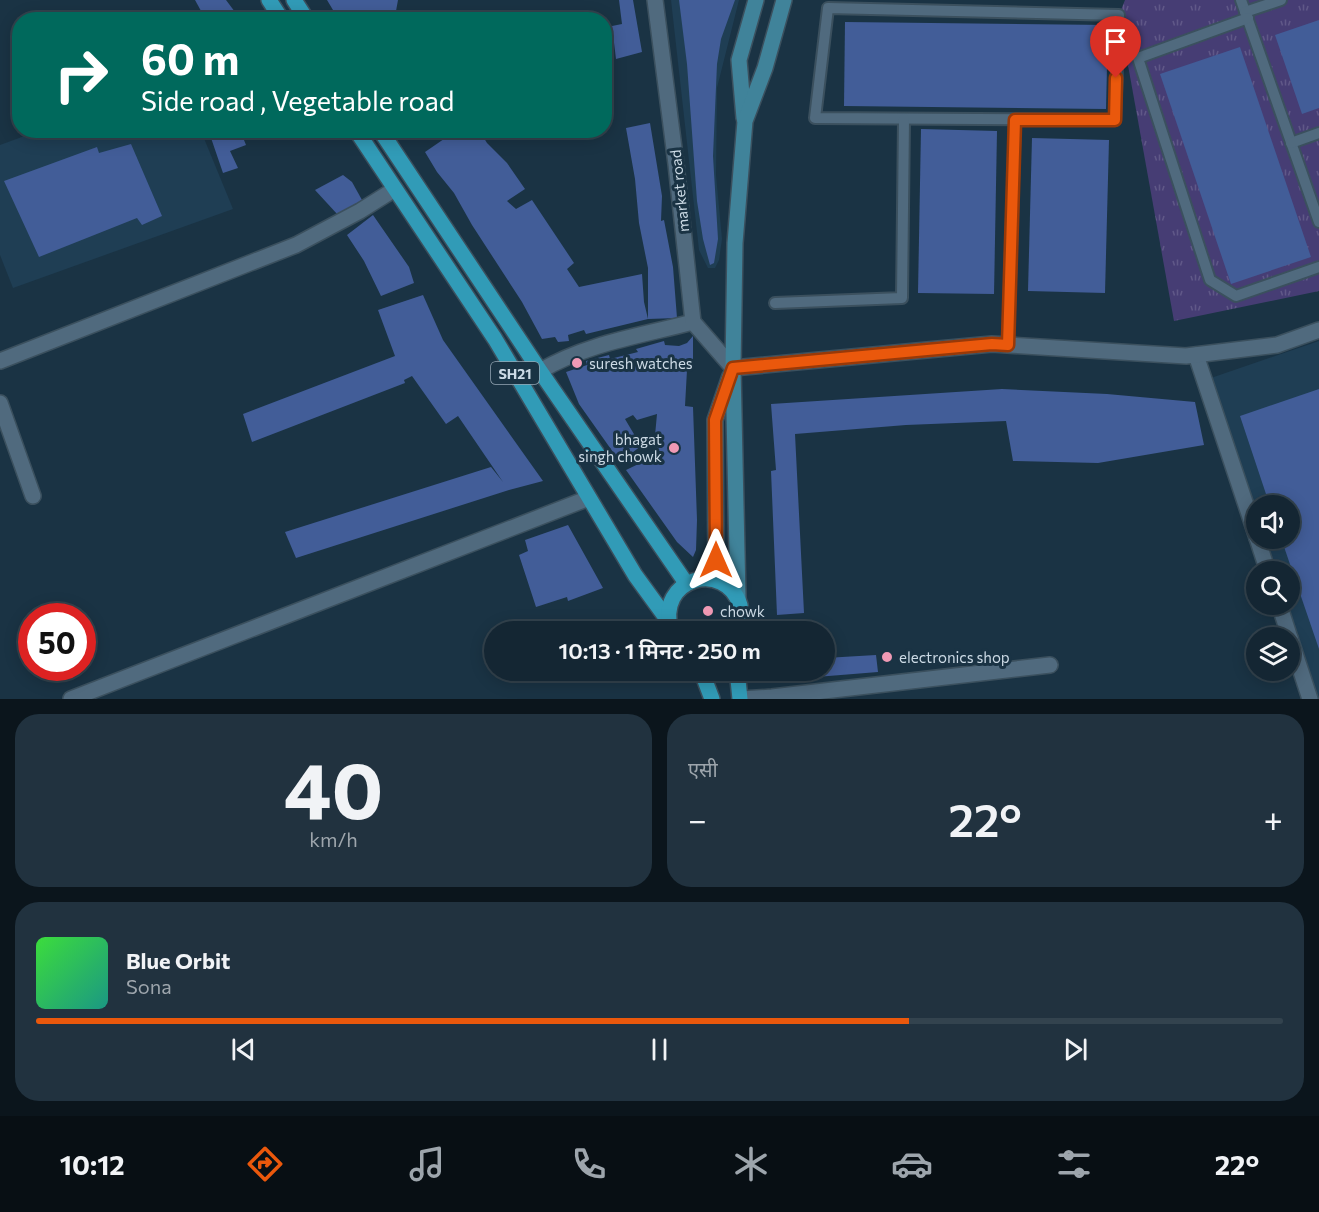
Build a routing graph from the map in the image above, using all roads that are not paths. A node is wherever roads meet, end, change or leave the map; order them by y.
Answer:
1 (655, 0) edge
2 (756, 0) edge
3 (784, 0) edge
4 (1241, 0) edge
5 (1281, 0) edge
6 (1247, 15) junction
7 (904, 119) junction
8 (1015, 120) junction
9 (745, 121) junction
10 (1319, 133) edge
11 (361, 138) edge
12 (385, 138) edge
13 (1291, 143) junction
14 (395, 189) junction
15 (1319, 222) edge
16 (1319, 267) edge
17 (775, 303) dead end
18 (693, 322) junction
19 (1319, 330) edge
20 (1008, 345) junction
21 (1196, 355) junction
22 (0, 361) edge
23 (733, 368) junction
24 (540, 371) junction
25 (0, 404) edge
26 (33, 496) dead end
27 (589, 498) junction
28 (1246, 505) edge
29 (716, 580) junction
30 (687, 583) junction
31 (738, 598) junction
32 (666, 621) edge
33 (669, 621) edge
34 (740, 621) edge
35 (1050, 665) dead end
36 (1300, 668) edge
37 (705, 681) edge
38 (738, 681) edge
39 (71, 699) edge
40 (712, 699) edge
41 (740, 699) edge
42 (1310, 699) edge

1 - 18 street, market road
2 - 9 main road
3 - 9 main road
4 - 6 lane
5 - 6 lane
6 - 13 lane
6 - 16 lane
7 - 8 lane
7 - 8 lane
7 - 17 lane
8 - 20 lane
9 - 23 main road
10 - 13 lane
11 - 14 main road, SH21
12 - 24 main road, SH21
13 - 15 lane
14 - 22 street
14 - 27 main road, SH21
18 - 23 street
18 - 24 street
19 - 21 street
20 - 21 street
20 - 23 street
21 - 28 street
23 - 29 main road
23 - 31 main road
24 - 30 main road, SH21
25 - 26 street
27 - 32 main road, SH21
27 - 39 street
29 - 30 main road
29 - 31 main road
30 - 33 main road, SH21
31 - 34 main road
35 - 41 street
36 - 42 street
37 - 40 main road
38 - 41 main road

